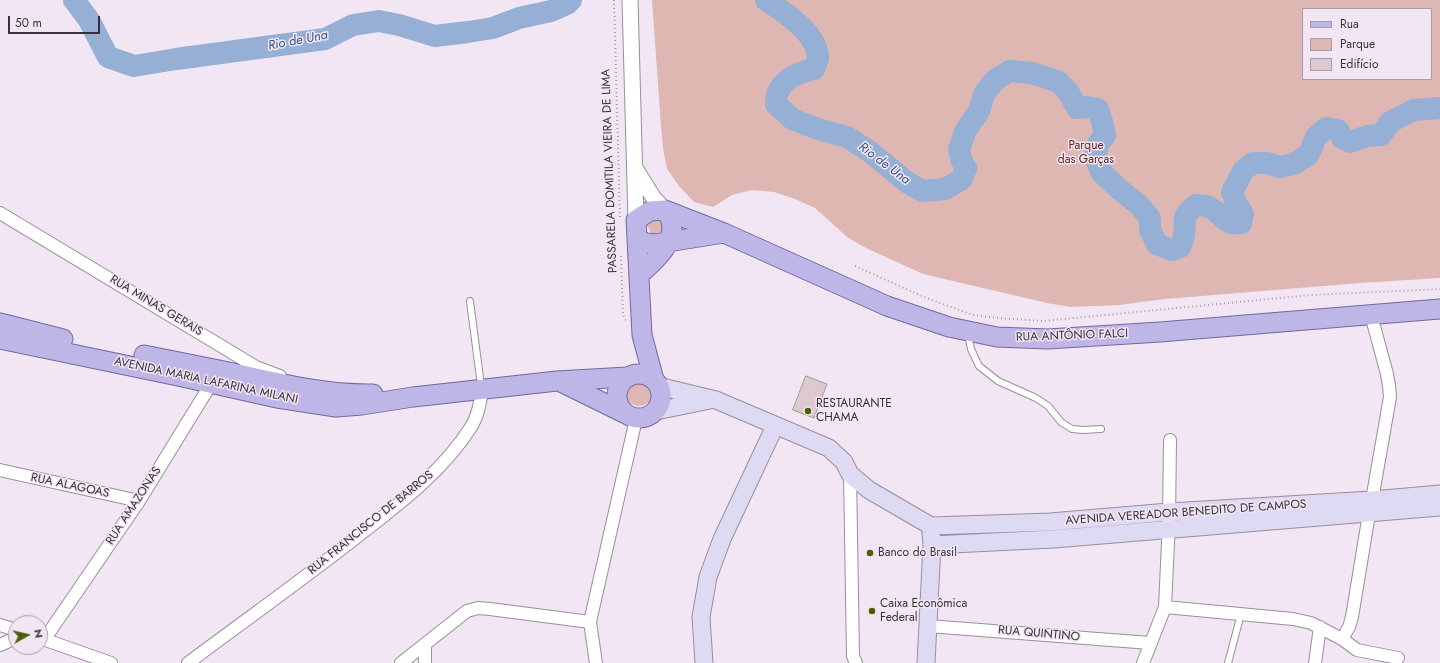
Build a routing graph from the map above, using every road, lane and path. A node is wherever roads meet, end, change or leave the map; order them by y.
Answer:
1 (614, 0) edge
2 (630, 0) edge
3 (634, 166) junction
4 (665, 210) junction
5 (0, 213) edge
6 (628, 220) junction
7 (724, 233) junction
8 (637, 240) junction
9 (668, 242) junction
10 (621, 252) dead end
11 (855, 266) dead end
12 (639, 275) junction
13 (1440, 289) edge
14 (470, 301) dead end
15 (1440, 309) edge
16 (1371, 315) junction
17 (0, 323) edge
18 (967, 330) junction
19 (642, 333) junction
20 (0, 339) edge
21 (256, 367) junction
22 (216, 376) junction
23 (630, 376) junction
24 (557, 381) junction
25 (268, 382) junction
26 (656, 383) junction
27 (316, 390) junction
28 (482, 390) junction
29 (413, 397) junction
30 (277, 398) junction
31 (716, 400) junction
32 (656, 411) junction
33 (630, 416) junction
34 (775, 426) junction
35 (1101, 429) dead end
36 (1170, 440) dead end
37 (0, 470) edge
38 (850, 474) junction
39 (1440, 494) edge
40 (139, 501) junction
41 (1370, 507) junction
42 (1440, 507) edge
43 (1169, 512) junction
44 (1050, 522) junction
45 (931, 526) junction
46 (1169, 529) junction
47 (1054, 539) junction
48 (932, 545) junction
49 (1165, 607) junction
50 (1241, 614) junction
51 (590, 622) junction
52 (928, 626) junction
53 (1320, 627) junction
54 (48, 630) edge
55 (8, 638) edge
56 (1342, 639) junction
57 (48, 641) edge
58 (1150, 643) junction
59 (0, 645) edge
60 (425, 645) junction
61 (1398, 658) dead end
62 (111, 663) edge
63 (188, 663) edge
64 (401, 663) edge
65 (425, 663) edge
66 (596, 663) edge
67 (704, 663) edge
68 (856, 663) edge
69 (926, 663) edge
70 (1142, 663) edge
71 (1228, 663) edge
72 (1315, 663) edge

1 - 6 path, PASSARELA DOMITILA VIEIRA DE LIMA
2 - 3 street
3 - 4 street
3 - 6 street
4 - 6 main road
4 - 7 main road, RUA ANTÔNIO FALCI
4 - 9 main road
5 - 21 street, RUA MINAS GERAIS
6 - 8 main road
7 - 9 main road
7 - 18 main road, RUA ANTÔNIO FALCI
8 - 9 main road
8 - 12 main road
9 - 12 main road
10 - 19 path, PASSARELA DOMITILA VIEIRA DE LIMA
11 - 13 path
12 - 19 main road
14 - 28 lane
15 - 16 main road, RUA ANTÔNIO FALCI
16 - 18 main road, RUA ANTÔNIO FALCI
16 - 41 street
17 - 22 main road, AVENIDA MARIA LAFARINA MILANI
18 - 35 lane
19 - 23 main road
19 - 26 main road
20 - 22 main road, AVENIDA MARIA LAFARINA MILANI
21 - 25 street
21 - 27 street, RUA MINAS GERAIS
22 - 25 main road, AVENIDA MARIA LAFARINA MILANI
22 - 30 main road, AVENIDA MARIA LAFARINA MILANI
22 - 40 street, RUA AMAZONAS
23 - 24 main road
23 - 26 main road
23 - 33 main road
24 - 28 main road
24 - 33 main road
25 - 27 main road, AVENIDA MARIA LAFARINA MILANI
25 - 30 street
26 - 31 main road
26 - 32 main road
27 - 29 main road, AVENIDA MARIA LAFARINA MILANI
28 - 29 main road, AVENIDA MARIA LAFARINA MILANI
28 - 63 street, RUA FRANCISCO DE BARROS
29 - 30 main road, AVENIDA MARIA LAFARINA MILANI
31 - 32 main road
31 - 34 main road
32 - 33 main road
33 - 51 street
34 - 38 main road
34 - 67 main road
36 - 43 street
37 - 40 street, RUA ALAGOAS
38 - 45 main road
38 - 68 street
39 - 41 main road, AVENIDA VEREADOR BENEDITO DE CAMPOS
40 - 54 street, RUA AMAZONAS
41 - 42 main road, AVENIDA VEREADOR BENEDITO DE CAMPOS
41 - 43 main road, AVENIDA VEREADOR BENEDITO DE CAMPOS
41 - 46 main road, AVENIDA VEREADOR BENEDITO DE CAMPOS
41 - 56 street
43 - 44 main road, AVENIDA VEREADOR BENEDITO DE CAMPOS
43 - 46 street
44 - 45 main road, AVENIDA VEREADOR BENEDITO DE CAMPOS
44 - 47 main road
45 - 48 main road
46 - 47 main road, AVENIDA VEREADOR BENEDITO DE CAMPOS
46 - 49 street
47 - 48 main road, AVENIDA VEREADOR BENEDITO DE CAMPOS
48 - 52 main road
49 - 50 street
49 - 58 street
50 - 53 street
50 - 71 lane
51 - 60 street
51 - 66 street
52 - 58 street, RUA QUINTINO
52 - 69 main road
53 - 56 street
53 - 72 street
55 - 59 street
56 - 61 street
57 - 62 street
58 - 70 street
60 - 64 street
60 - 65 street

